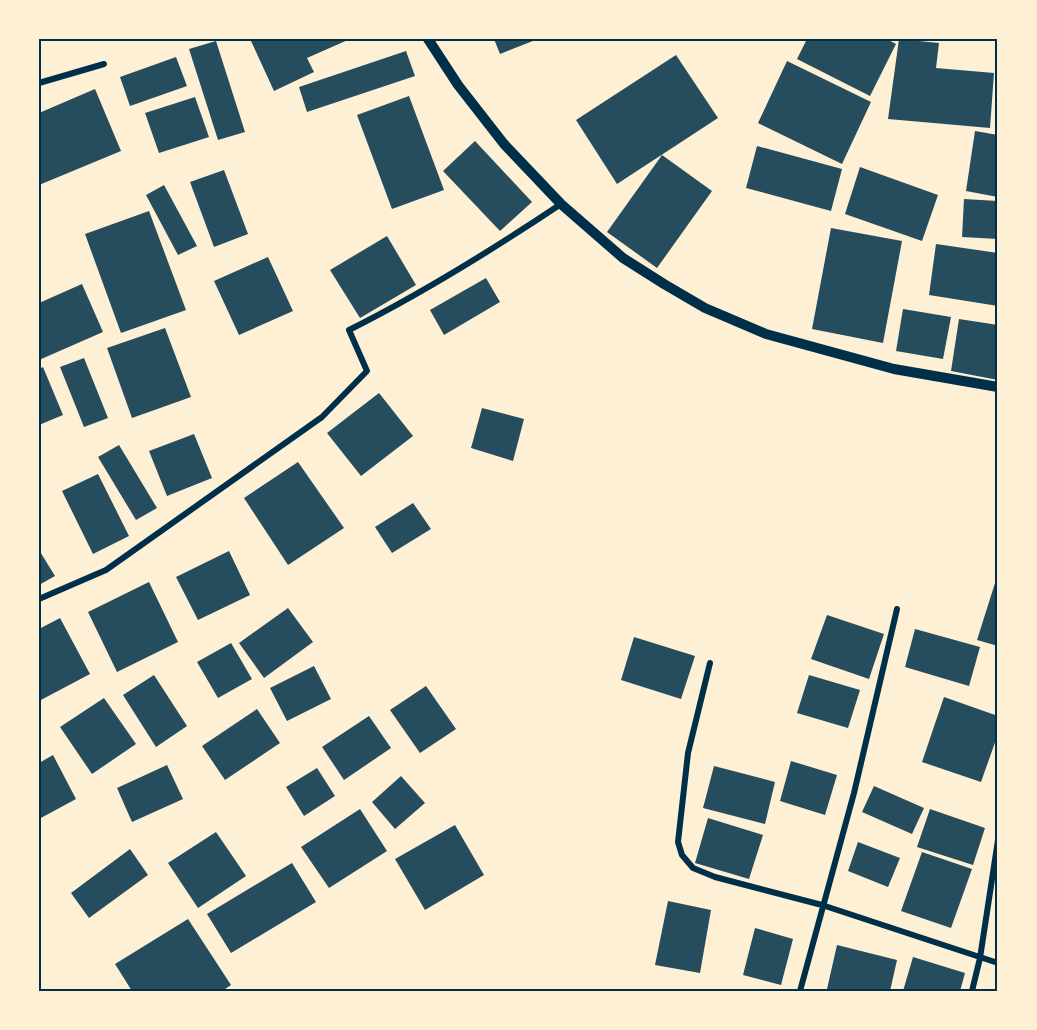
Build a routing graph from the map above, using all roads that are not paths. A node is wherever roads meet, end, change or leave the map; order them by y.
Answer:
1 (428, 39) edge
2 (104, 64) dead end
3 (39, 84) edge
4 (561, 204) junction
5 (998, 387) edge
6 (39, 599) edge
7 (897, 609) dead end
8 (710, 663) dead end
9 (998, 840) edge
10 (822, 904) junction
11 (980, 958) junction
12 (998, 963) edge
13 (800, 991) edge
14 (972, 991) edge

1 - 4 street
2 - 3 street
4 - 5 street
4 - 6 street
7 - 10 street
8 - 10 street
9 - 11 street
10 - 11 street
10 - 13 street
11 - 12 street
11 - 14 street

